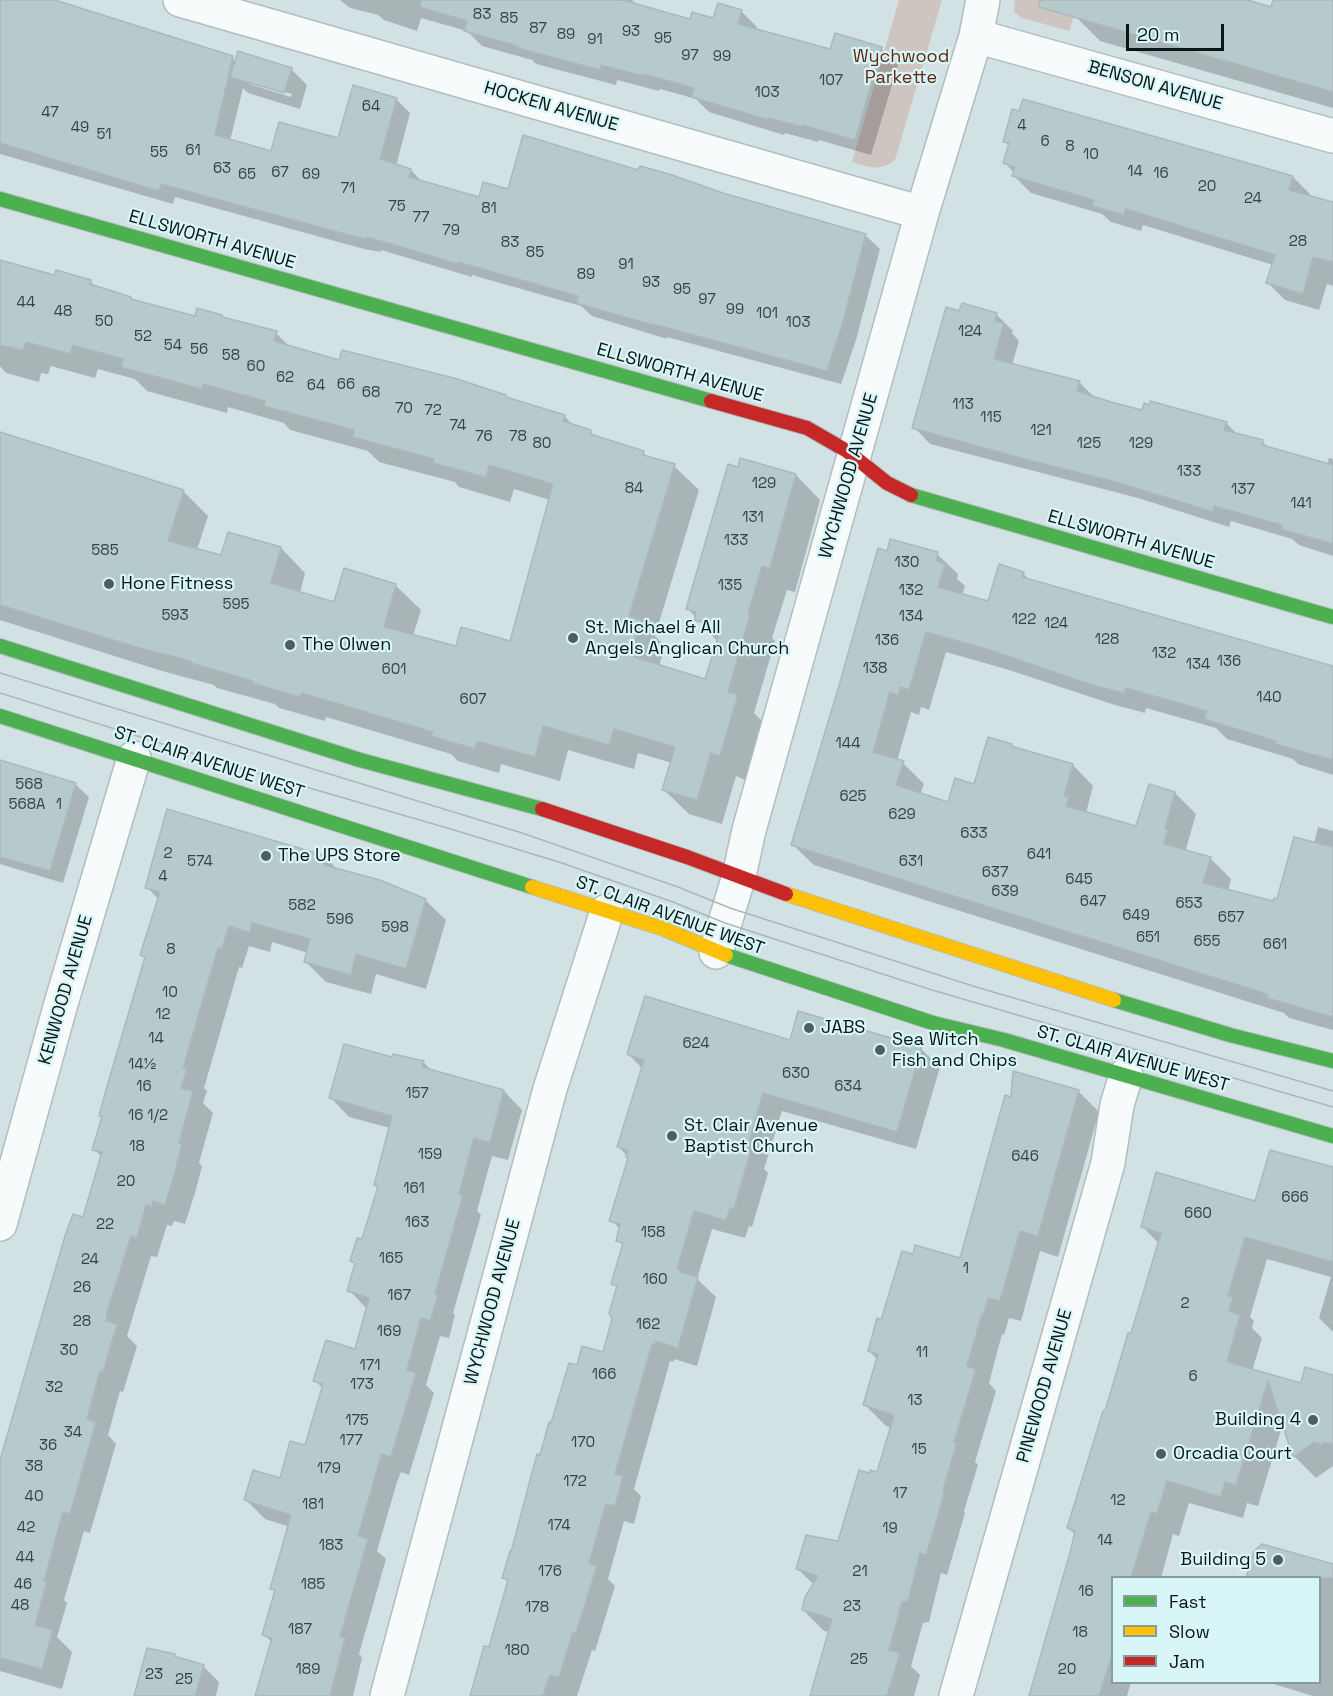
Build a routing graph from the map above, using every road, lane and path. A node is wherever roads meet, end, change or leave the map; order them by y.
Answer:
1 (180, 0) edge
2 (983, 0) edge
3 (976, 36) junction
4 (1333, 136) edge
5 (0, 198) edge
6 (922, 213) junction
7 (855, 456) junction
8 (1333, 616) edge
9 (0, 646) edge
10 (0, 716) edge
11 (134, 758) junction
12 (739, 876) junction
13 (607, 911) junction
14 (716, 952) junction
15 (1333, 1061) edge
16 (1126, 1075) junction
17 (1333, 1136) edge
18 (0, 1224) edge
19 (387, 1696) edge
20 (956, 1696) edge

1 - 6 street, HOCKEN AVENUE
2 - 3 street, WYCHWOOD AVENUE
3 - 4 street, BENSON AVENUE
3 - 6 street, WYCHWOOD AVENUE
5 - 7 main road, ELLSWORTH AVENUE
6 - 7 street, WYCHWOOD AVENUE
7 - 8 main road, ELLSWORTH AVENUE
7 - 12 street, WYCHWOOD AVENUE
9 - 12 main road
10 - 11 main road, ST. CLAIR AVENUE WEST
11 - 13 main road, ST. CLAIR AVENUE WEST
11 - 18 street, KENWOOD AVENUE
12 - 14 street, WYCHWOOD AVENUE
12 - 15 main road
13 - 14 main road, ST. CLAIR AVENUE WEST
13 - 19 street, WYCHWOOD AVENUE
14 - 16 main road, ST. CLAIR AVENUE WEST
16 - 17 main road, ST. CLAIR AVENUE WEST
16 - 20 street, PINEWOOD AVENUE

